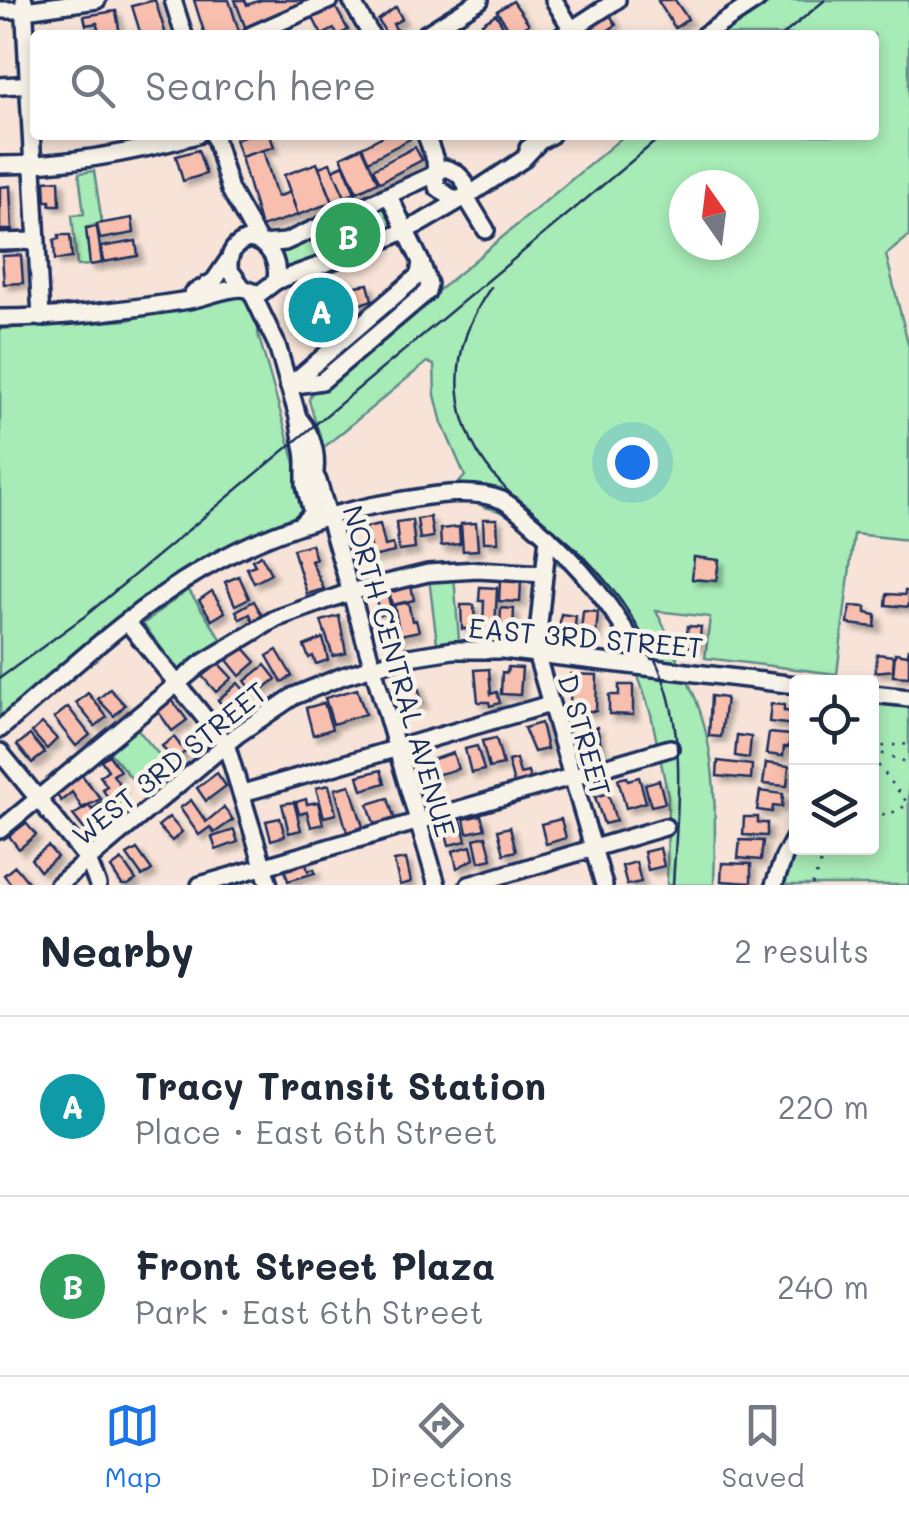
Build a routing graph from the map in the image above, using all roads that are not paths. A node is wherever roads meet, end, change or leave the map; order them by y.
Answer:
1 (97, 0) edge
2 (173, 0) edge
3 (330, 0) edge
4 (352, 0) edge
5 (480, 0) edge
6 (554, 0) edge
7 (617, 0) edge
8 (757, 0) edge
9 (24, 5) edge
10 (0, 10) edge
11 (182, 30) edge
12 (262, 30) edge
13 (368, 30) edge
14 (432, 30) edge
15 (569, 30) edge
16 (574, 30) edge
17 (712, 30) edge
18 (30, 74) edge
19 (30, 85) edge
20 (0, 86) edge
21 (31, 140) edge
22 (180, 140) edge
23 (215, 140) edge
24 (431, 140) edge
25 (544, 140) edge
26 (0, 164) edge
27 (31, 164) junction
28 (446, 174) junction
29 (230, 190) junction
30 (389, 196) junction
31 (463, 198) junction
32 (406, 230) junction
33 (486, 230) dead end
34 (36, 241) junction
35 (0, 242) edge
36 (260, 242) junction
37 (233, 252) junction
38 (274, 283) junction
39 (248, 291) junction
40 (168, 302) junction
41 (0, 318) edge
42 (40, 318) junction
43 (276, 346) junction
44 (289, 386) junction
45 (298, 417) junction
46 (305, 457) junction
47 (315, 472) junction
48 (328, 517) junction
49 (300, 525) junction
50 (548, 537) junction
51 (544, 574) junction
52 (350, 592) junction
53 (128, 623) junction
54 (536, 653) junction
55 (372, 666) junction
56 (644, 666) junction
57 (178, 682) junction
58 (789, 685) edge
59 (879, 695) edge
60 (909, 698) edge
61 (550, 704) junction
62 (0, 729) edge
63 (226, 744) junction
64 (670, 748) dead end
65 (396, 749) junction
66 (0, 752) edge
67 (571, 776) junction
68 (243, 793) junction
69 (38, 798) junction
70 (418, 821) junction
71 (665, 828) dead end
72 (0, 830) edge
73 (789, 848) edge
74 (592, 849) junction
75 (88, 860) junction
76 (264, 866) junction
77 (58, 885) edge
78 (98, 885) edge
79 (200, 885) edge
80 (270, 885) edge
81 (436, 885) edge
82 (469, 885) edge
83 (604, 885) edge
84 (774, 885) edge

1 - 9 street
2 - 11 street
3 - 12 street
4 - 13 street
5 - 14 street
6 - 15 street
7 - 16 street
8 - 17 street
9 - 10 street
9 - 18 street
19 - 20 street
21 - 27 street
22 - 27 street
23 - 29 street
24 - 28 street
25 - 28 street
25 - 31 street
26 - 27 street
27 - 34 street
28 - 30 street
28 - 31 street
28 - 31 street
29 - 36 street
29 - 37 street
30 - 32 street
30 - 36 street
31 - 32 street
31 - 33 street
32 - 38 street
32 - 44 street
34 - 35 street
34 - 42 street
36 - 37 street
36 - 38 street
37 - 39 street
37 - 40 street
38 - 39 street
38 - 43 street, NORTH CENTRAL AVENUE
39 - 40 street
39 - 43 street, NORTH CENTRAL AVENUE
40 - 42 street
41 - 42 street
43 - 44 street, NORTH CENTRAL AVENUE
44 - 45 street, NORTH CENTRAL AVENUE
45 - 46 street, NORTH CENTRAL AVENUE
45 - 47 street, NORTH CENTRAL AVENUE
46 - 47 street, NORTH CENTRAL AVENUE
46 - 49 street
47 - 48 street, NORTH CENTRAL AVENUE
48 - 49 street
48 - 50 street
48 - 52 street, NORTH CENTRAL AVENUE
49 - 53 street
50 - 51 street, D STREET
50 - 56 street
51 - 52 street
51 - 54 street, D STREET
52 - 55 street, NORTH CENTRAL AVENUE
52 - 57 street
53 - 57 street
53 - 62 street
54 - 55 street, EAST 3RD STREET
54 - 56 street, EAST 3RD STREET
54 - 61 street, D STREET
55 - 63 street, WEST 3RD STREET
55 - 65 street, NORTH CENTRAL AVENUE
56 - 58 street, EAST 3RD STREET
57 - 63 street
57 - 69 street
59 - 60 street
61 - 65 street
61 - 67 street, D STREET
63 - 68 street
63 - 75 street, WEST 3RD STREET
64 - 67 street
65 - 68 street
65 - 70 street, NORTH CENTRAL AVENUE
66 - 69 street
67 - 70 street
67 - 74 street, D STREET
68 - 76 street
69 - 72 street
69 - 75 street
70 - 76 street
70 - 81 street, NORTH CENTRAL AVENUE
71 - 74 street
73 - 84 street
74 - 82 street
74 - 83 street, D STREET
75 - 77 street, WEST 3RD STREET
75 - 78 street
76 - 79 street
76 - 80 street

